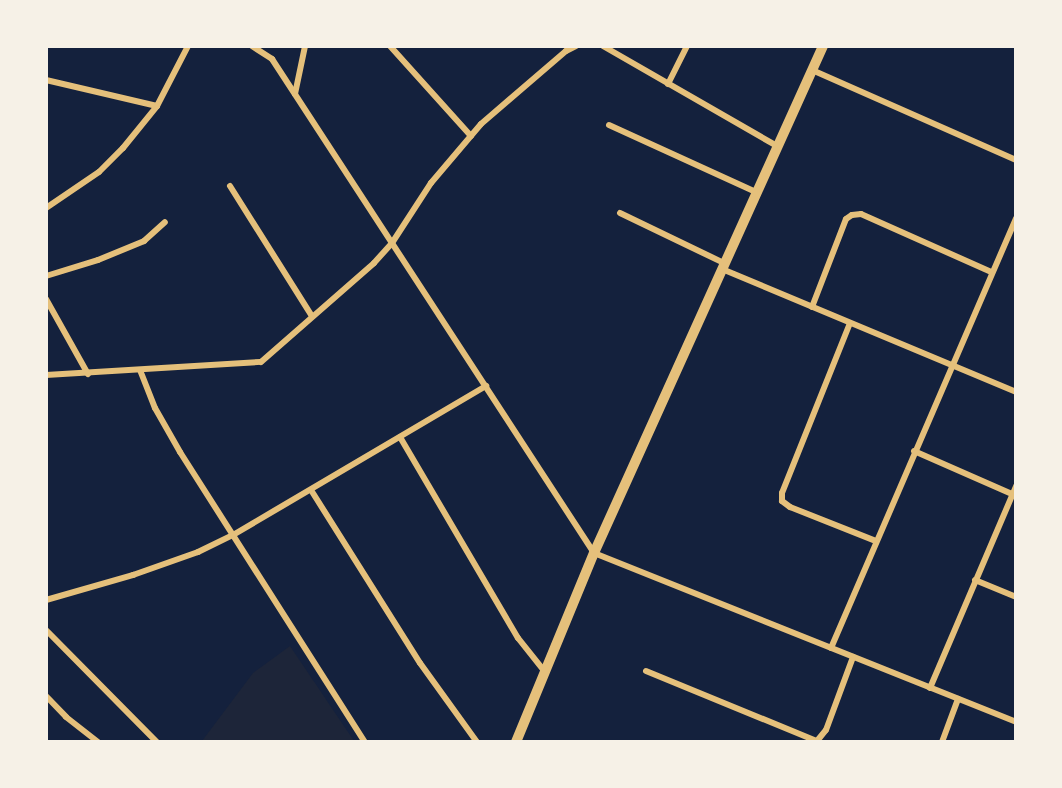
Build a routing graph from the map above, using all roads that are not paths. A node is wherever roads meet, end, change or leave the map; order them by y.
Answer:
1 (188, 46) edge
2 (252, 46) edge
3 (305, 46) edge
4 (390, 46) edge
5 (576, 46) edge
6 (603, 46) edge
7 (687, 46) edge
8 (823, 46) edge
9 (811, 69) junction
10 (46, 80) edge
11 (668, 84) junction
12 (295, 94) junction
13 (157, 105) junction
14 (609, 125) dead end
15 (471, 136) junction
16 (777, 146) junction
17 (1016, 160) edge
18 (230, 186) dead end
19 (756, 192) junction
20 (46, 208) edge
21 (620, 213) dead end
22 (1016, 218) edge
23 (165, 222) dead end
24 (392, 243) junction
25 (723, 266) junction
26 (992, 272) junction
27 (46, 276) edge
28 (46, 300) edge
29 (812, 307) junction
30 (312, 316) junction
31 (850, 323) junction
32 (950, 365) junction
33 (140, 370) junction
34 (88, 374) junction
35 (46, 375) edge
36 (486, 386) junction
37 (1016, 392) edge
38 (400, 437) junction
39 (914, 452) junction
40 (1016, 486) edge
41 (311, 490) junction
42 (1012, 494) junction
43 (233, 535) junction
44 (876, 541) junction
45 (594, 553) junction
46 (975, 580) junction
47 (1016, 597) edge
48 (46, 600) edge
49 (46, 630) edge
50 (831, 648) junction
51 (854, 657) junction
52 (646, 670) dead end
53 (545, 672) junction
54 (930, 688) junction
55 (46, 696) edge
56 (958, 699) junction
57 (1016, 722) edge
58 (98, 741) edge
59 (157, 741) edge
60 (365, 741) edge
61 (477, 741) edge
62 (516, 741) edge
63 (942, 741) edge

1 - 13 street
2 - 12 street
3 - 12 street
4 - 15 street
5 - 15 street
6 - 11 street
7 - 11 street
8 - 9 street
9 - 16 street
9 - 17 street
10 - 13 street
11 - 16 street
12 - 24 street
13 - 20 street
14 - 19 street
15 - 24 street
16 - 19 street
18 - 30 street
19 - 25 street
21 - 25 street
22 - 26 street
23 - 27 street
24 - 30 street
24 - 36 street
25 - 29 street
25 - 45 street
26 - 29 street
26 - 32 street
28 - 34 street
29 - 31 street
30 - 33 street
31 - 32 street
31 - 44 street
32 - 37 street
32 - 39 street
33 - 34 street
33 - 43 street
34 - 35 street
36 - 38 street
36 - 45 street
38 - 41 street
38 - 53 street
39 - 42 street
39 - 44 street
40 - 42 street
41 - 43 street
41 - 61 street
42 - 46 street
43 - 48 street
43 - 60 street
44 - 50 street
45 - 50 street
45 - 53 street
46 - 47 street
46 - 54 street
49 - 59 street
50 - 51 street
51 - 52 street
51 - 54 street
53 - 62 street
54 - 56 street
55 - 58 street
56 - 57 street
56 - 63 street

